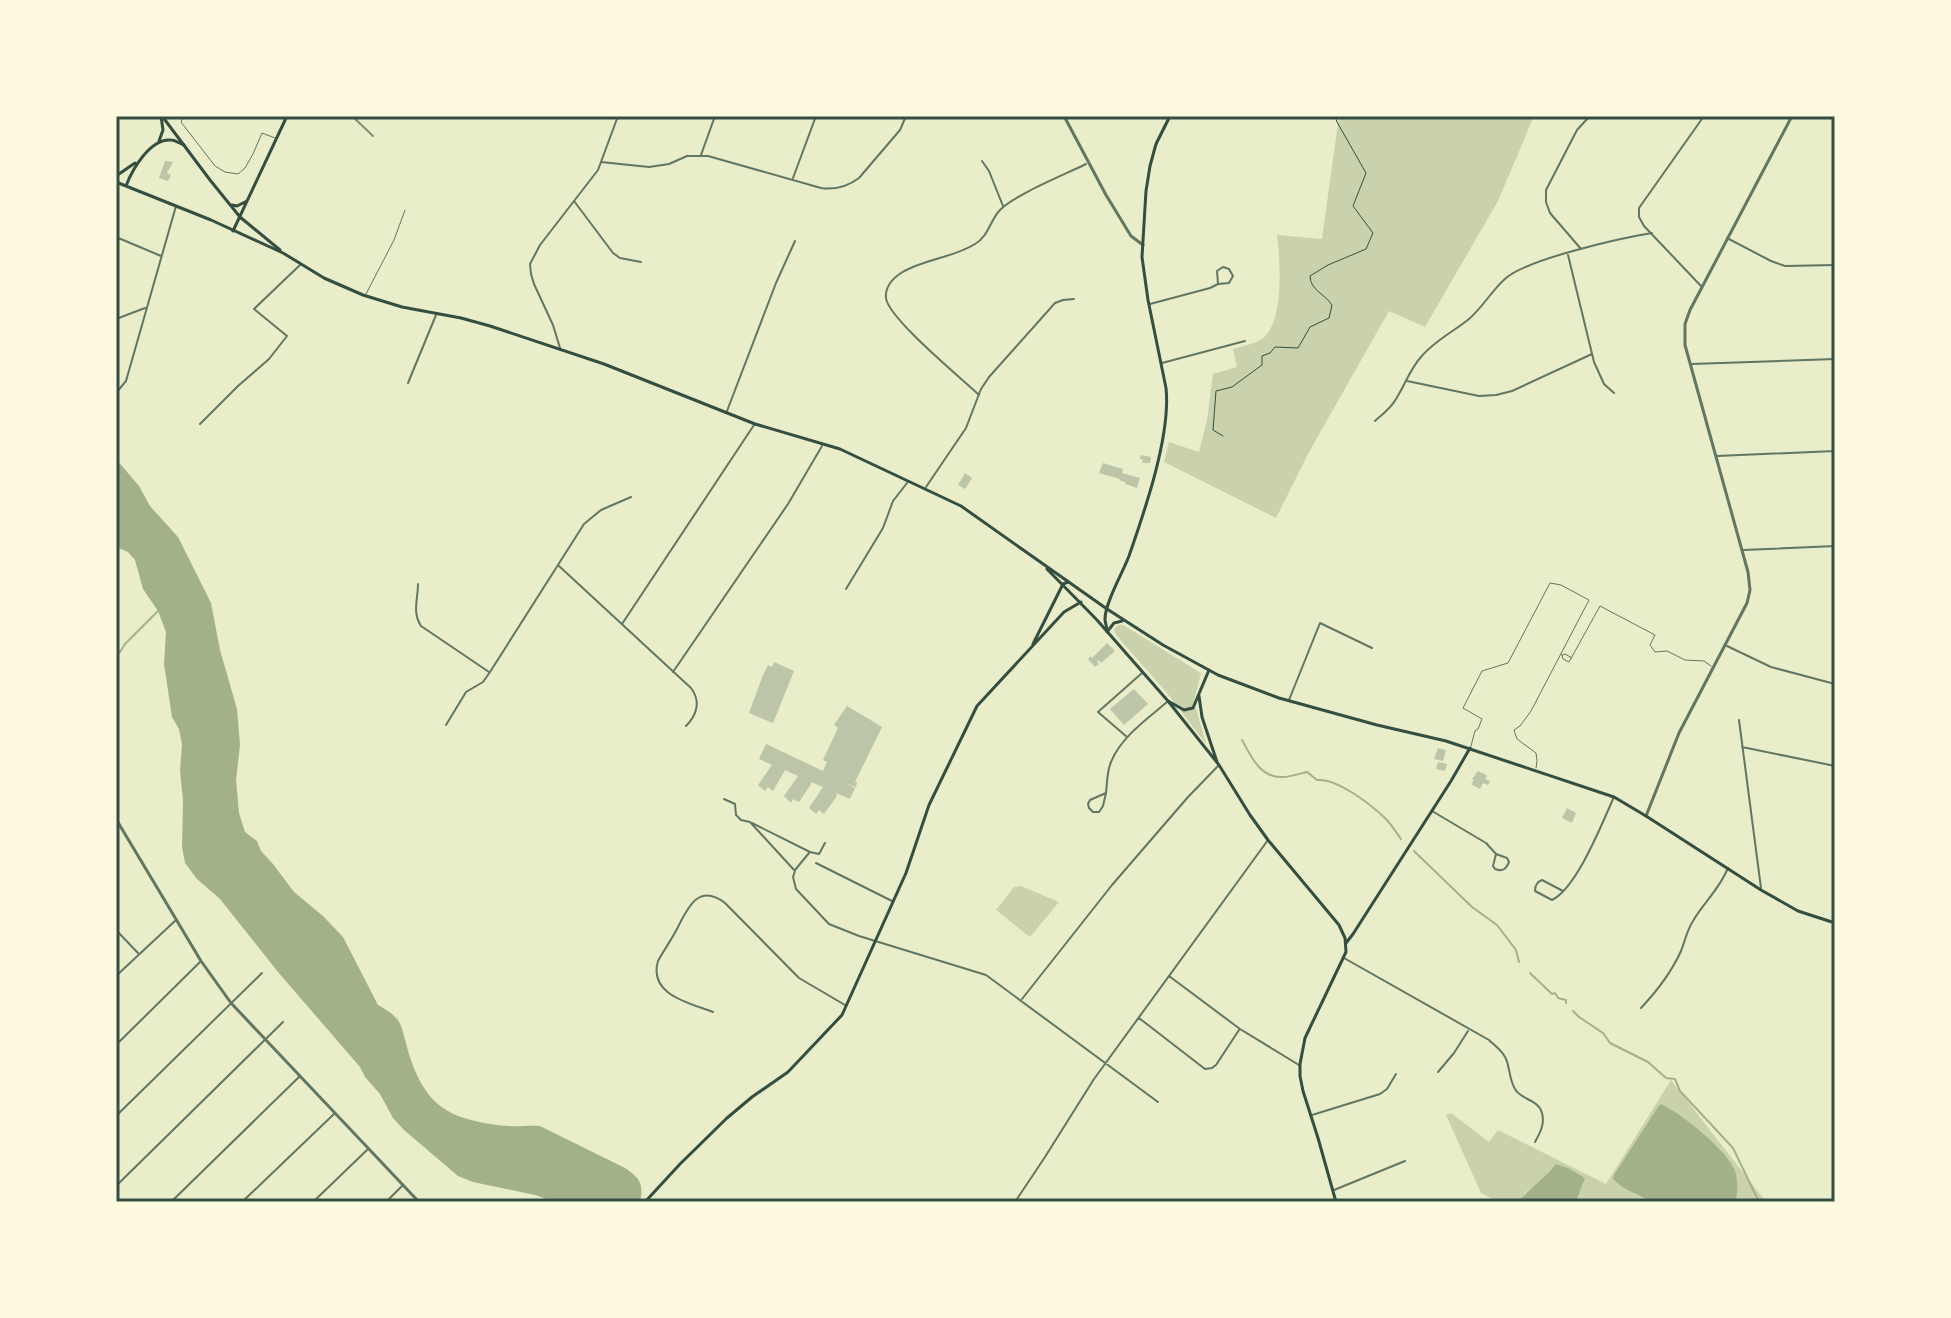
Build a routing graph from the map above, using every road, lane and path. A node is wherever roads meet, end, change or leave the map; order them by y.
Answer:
1 (161, 116) edge
2 (184, 116) edge
3 (287, 116) edge
4 (618, 116) edge
5 (715, 116) edge
6 (816, 116) edge
7 (906, 116) edge
8 (1064, 116) edge
9 (1170, 116) edge
10 (1335, 116) edge
11 (1704, 116) edge
12 (1792, 116) edge
13 (1588, 118) dead end
14 (277, 139) junction
15 (157, 144) junction
16 (184, 145) junction
17 (700, 156) junction
18 (138, 161) junction
19 (982, 161) dead end
20 (601, 162) junction
21 (1088, 163) junction
22 (116, 176) edge
23 (792, 179) junction
24 (116, 182) edge
25 (126, 186) junction
26 (247, 201) junction
27 (574, 201) junction
28 (231, 205) junction
29 (176, 206) junction
30 (1003, 207) junction
31 (405, 210) dead end
32 (240, 217) junction
33 (233, 231) junction
34 (1652, 233) junction
35 (116, 237) edge
36 (1727, 238) junction
37 (795, 241) dead end
38 (1143, 245) junction
39 (1581, 250) junction
40 (283, 253) junction
41 (1568, 254) junction
42 (162, 256) junction
43 (641, 262) dead end
44 (300, 265) junction
45 (1835, 265) edge
46 (1218, 284) junction
47 (1702, 287) junction
48 (365, 296) junction
49 (1074, 299) dead end
50 (1149, 304) junction
51 (147, 307) junction
52 (436, 314) junction
53 (116, 319) edge
54 (1245, 341) dead end
55 (560, 349) junction
56 (1592, 354) junction
57 (1835, 359) edge
58 (1161, 364) junction
59 (1691, 364) junction
60 (1406, 381) junction
61 (408, 383) dead end
62 (116, 393) edge
63 (1614, 393) dead end
64 (979, 395) junction
65 (726, 413) junction
66 (1375, 421) dead end
67 (200, 424) dead end
68 (755, 424) junction
69 (1223, 436) dead end
70 (824, 443) junction
71 (1835, 451) edge
72 (1716, 456) junction
73 (909, 481) junction
74 (925, 488) junction
75 (631, 497) dead end
76 (1835, 546) edge
77 (1742, 550) junction
78 (1040, 561) junction
79 (558, 565) junction
80 (1069, 582) junction
81 (418, 584) dead end
82 (1063, 584) junction
83 (846, 589) dead end
84 (1081, 602) junction
85 (1107, 609) junction
86 (1124, 620) junction
87 (622, 624) junction
88 (1107, 632) junction
89 (1726, 645) junction
90 (1372, 648) dead end
91 (1030, 651) junction
92 (1561, 655) junction
93 (1572, 658) junction
94 (1712, 666) junction
95 (1209, 670) junction
96 (490, 672) junction
97 (673, 672) junction
98 (1143, 673) junction
99 (1835, 684) edge
100 (1199, 694) junction
101 (1168, 701) junction
102 (1288, 701) junction
103 (1739, 720) dead end
104 (446, 725) dead end
105 (686, 726) dead end
106 (1128, 738) junction
107 (1742, 747) junction
108 (1470, 748) junction
109 (1219, 765) junction
110 (1835, 766) edge
111 (1535, 771) junction
112 (1106, 793) junction
113 (1614, 797) junction
114 (724, 799) dead end
115 (1431, 811) junction
116 (1646, 816) junction
117 (116, 819) edge
118 (750, 822) junction
119 (1268, 840) junction
120 (825, 843) dead end
121 (810, 852) junction
122 (1496, 854) junction
123 (816, 863) dead end
124 (1728, 868) junction
125 (795, 871) junction
126 (1761, 890) junction
127 (1563, 891) junction
128 (893, 901) junction
129 (176, 920) junction
130 (1835, 923) edge
131 (116, 930) edge
132 (876, 940) junction
133 (1346, 943) junction
134 (139, 954) junction
135 (1344, 958) junction
136 (201, 961) junction
137 (262, 973) dead end
138 (116, 976) edge
139 (1169, 976) junction
140 (1021, 999) junction
141 (231, 1003) junction
142 (846, 1006) junction
143 (1641, 1008) dead end
144 (713, 1012) dead end
145 (1139, 1018) junction
146 (283, 1022) dead end
147 (1240, 1029) junction
148 (1468, 1030) junction
149 (264, 1040) junction
150 (116, 1045) edge
151 (1106, 1063) junction
152 (1300, 1066) junction
153 (1438, 1072) dead end
154 (1396, 1074) dead end
155 (299, 1077) junction
156 (1158, 1102) dead end
157 (334, 1114) junction
158 (1311, 1115) junction
159 (116, 1116) edge
160 (1535, 1142) dead end
161 (368, 1149) junction
162 (1405, 1161) dead end
163 (403, 1185) junction
164 (116, 1186) edge
165 (1333, 1190) junction
166 (171, 1202) edge
167 (242, 1202) edge
168 (313, 1202) edge
169 (386, 1202) edge
170 (419, 1202) edge
171 (645, 1202) edge
172 (1015, 1202) edge
173 (1336, 1202) edge

1 - 15 main road
1 - 16 main road
2 - 14 lane
3 - 14 main road
4 - 20 street
5 - 17 street
6 - 23 street
7 - 23 street
8 - 21 street
9 - 38 main road
10 - 69 path
11 - 34 street
12 - 36 street
13 - 39 street
14 - 26 main road
15 - 16 main road
15 - 18 main road
16 - 28 main road
17 - 20 street
17 - 23 street
18 - 22 main road
18 - 25 main road
19 - 30 street
20 - 27 street
21 - 30 street
21 - 38 street
24 - 25 main road
25 - 29 main road
26 - 28 main road
26 - 32 main road
27 - 43 street
27 - 55 street
28 - 32 main road
29 - 33 main road
29 - 42 street
30 - 64 street
31 - 48 lane
32 - 33 main road
32 - 40 main road
33 - 40 main road
34 - 39 street
34 - 47 street
35 - 42 street
36 - 45 street
36 - 47 street
37 - 65 street
38 - 50 main road
39 - 41 street
40 - 44 main road
41 - 56 street
41 - 60 street
42 - 51 street
44 - 48 main road
44 - 67 street
46 - 46 street
46 - 50 street
47 - 59 street
48 - 52 main road
49 - 64 street
50 - 58 main road
51 - 53 street
51 - 62 street
52 - 55 main road
52 - 61 street
54 - 58 street
55 - 65 main road
56 - 60 street
56 - 63 street
57 - 59 street
58 - 85 main road
59 - 72 street
60 - 66 street
64 - 74 street
65 - 68 main road
68 - 70 main road
68 - 87 street
70 - 73 main road
70 - 97 street
71 - 72 street
72 - 77 street
73 - 74 main road
73 - 83 street
74 - 78 main road
75 - 79 street
76 - 77 street
77 - 89 street
78 - 80 main road
78 - 82 main road
79 - 87 street
79 - 96 street
80 - 82 main road
80 - 85 main road
81 - 96 street
82 - 84 main road
82 - 91 main road
84 - 88 main road
84 - 91 main road
85 - 86 main road
85 - 88 main road
86 - 88 main road
86 - 95 main road
87 - 97 street
88 - 98 main road
89 - 94 street
89 - 99 street
90 - 102 street
91 - 128 main road
92 - 93 lane
92 - 93 lane
92 - 108 lane
92 - 111 lane
93 - 94 lane
94 - 116 street
95 - 100 main road
95 - 102 main road
96 - 104 street
97 - 105 street
98 - 101 main road
98 - 106 street
100 - 101 main road
100 - 109 main road
101 - 106 street
101 - 109 main road
102 - 108 main road
103 - 107 street
106 - 112 street
107 - 110 street
107 - 126 street
108 - 111 main road
108 - 115 main road
109 - 119 main road
109 - 140 street
111 - 113 main road
112 - 112 street
113 - 116 main road
113 - 127 street
114 - 118 street
115 - 122 street
115 - 133 main road
116 - 124 main road
117 - 129 street
118 - 121 street
118 - 125 street
119 - 133 main road
119 - 139 street
120 - 121 street
121 - 125 street
122 - 122 street
123 - 128 street
124 - 126 main road
124 - 143 street
125 - 132 street
126 - 130 main road
127 - 127 street
128 - 132 main road
129 - 134 street
129 - 136 street
131 - 134 street
132 - 140 street
132 - 142 main road
133 - 135 main road
134 - 138 street
135 - 148 street
135 - 152 main road
136 - 141 street
136 - 150 street
137 - 141 street
139 - 145 street
139 - 147 street
140 - 151 street
141 - 149 street
141 - 159 street
142 - 144 street
142 - 171 main road
145 - 147 street
145 - 151 street
146 - 149 street
147 - 152 street
148 - 153 street
148 - 160 street
149 - 155 street
149 - 164 street
151 - 156 street
151 - 172 street
152 - 158 main road
154 - 158 street
155 - 157 street
155 - 166 street
157 - 161 street
157 - 167 street
158 - 165 main road
161 - 163 street
161 - 168 street
162 - 165 street
163 - 169 street
163 - 170 street
165 - 173 main road

